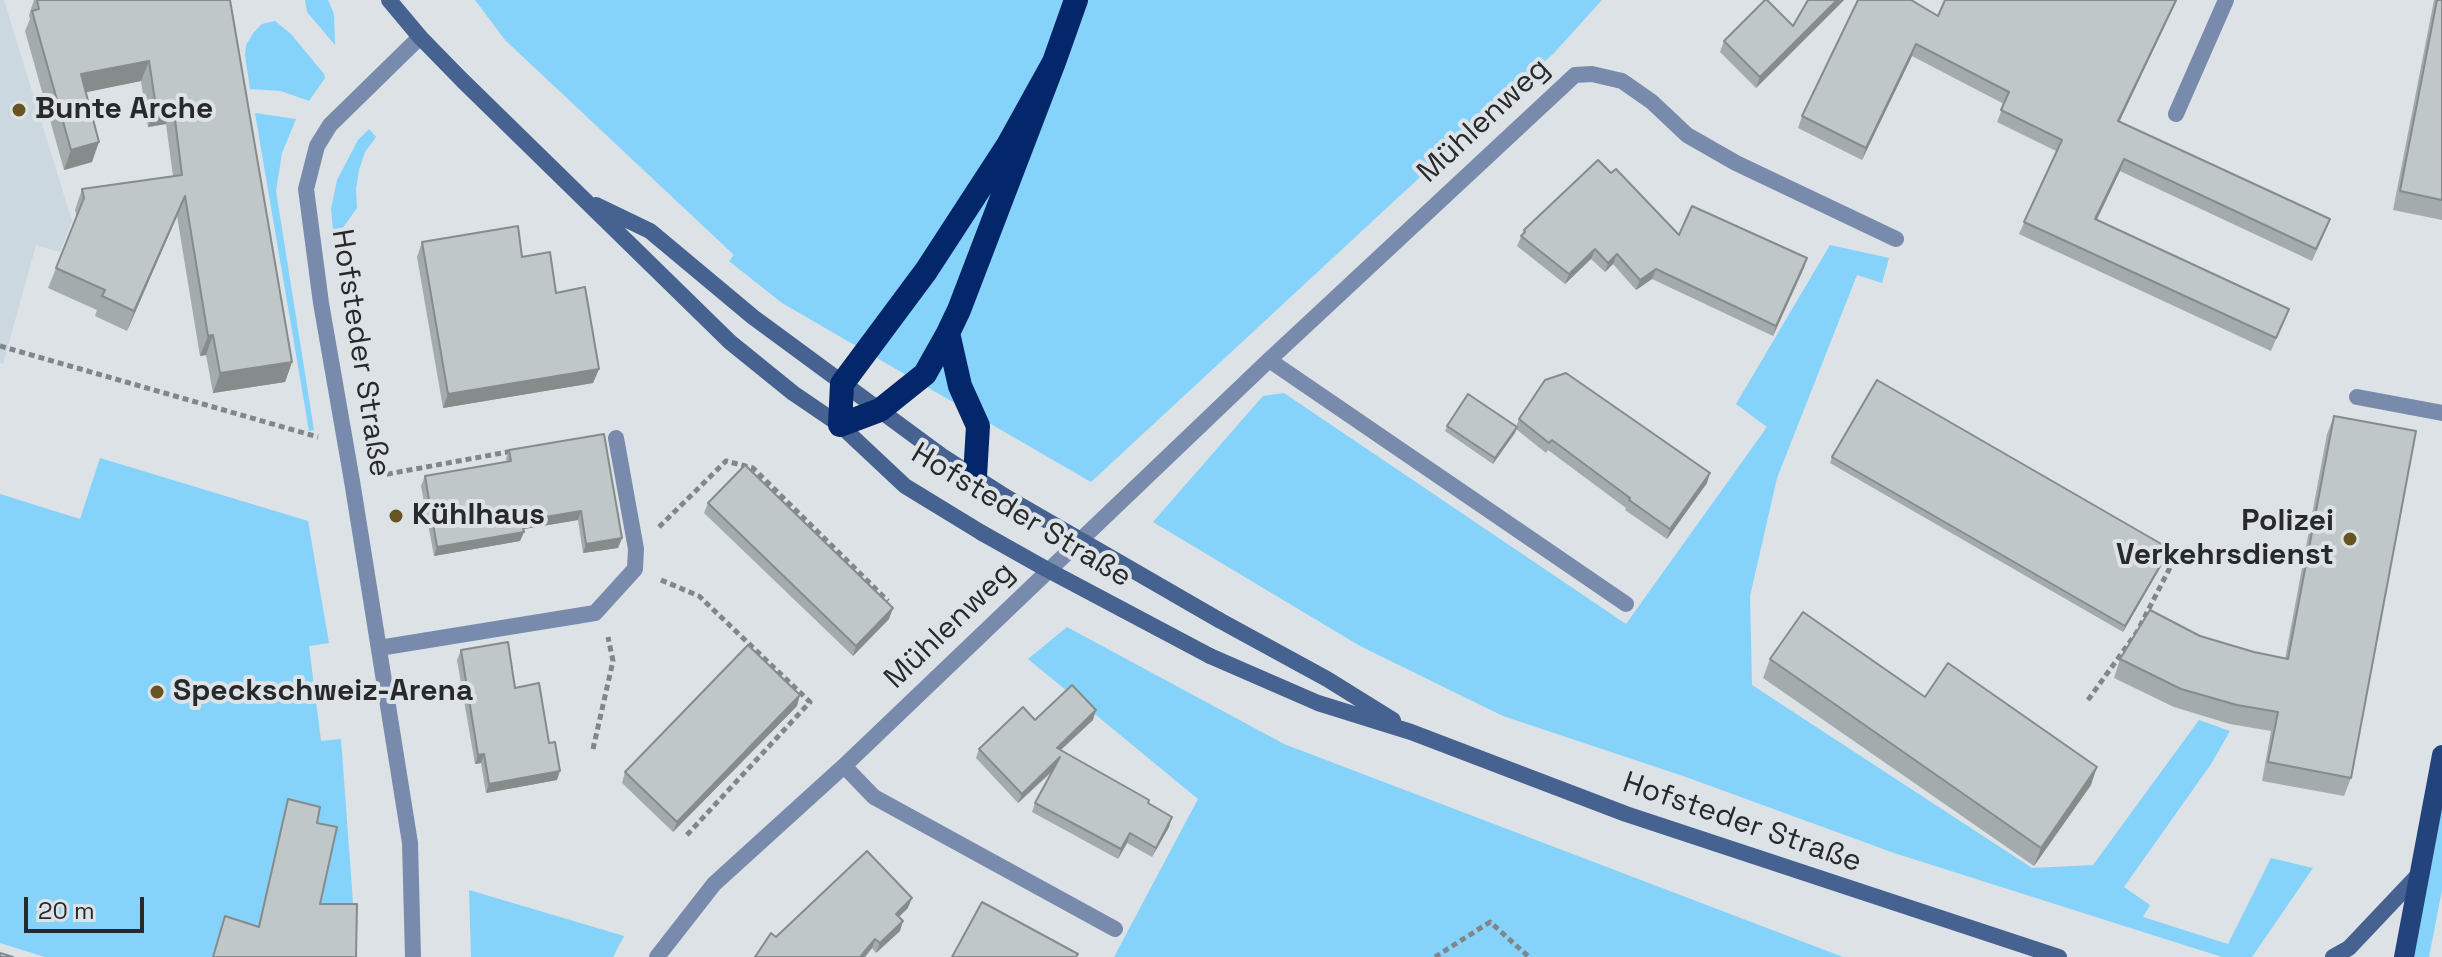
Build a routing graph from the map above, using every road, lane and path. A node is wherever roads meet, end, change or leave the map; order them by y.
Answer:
1 (389, 0) edge
2 (1076, 0) edge
3 (2226, 0) edge
4 (420, 37) junction
5 (1054, 62) junction
6 (2176, 114) dead end
7 (583, 200) junction
8 (1896, 239) dead end
9 (948, 333) junction
10 (0, 346) edge
11 (1269, 360) junction
12 (842, 384) junction
13 (2357, 397) dead end
14 (880, 410) junction
15 (2442, 413) edge
16 (840, 425) junction
17 (616, 438) dead end
18 (346, 446) junction
19 (523, 449) edge
20 (975, 476) junction
21 (352, 481) junction
22 (636, 549) junction
23 (2219, 567) dead end
24 (635, 569) junction
25 (888, 601) edge
26 (1626, 604) dead end
27 (595, 613) junction
28 (379, 648) junction
29 (2088, 700) dead end
30 (1411, 732) junction
31 (593, 749) dead end
32 (2442, 755) edge
33 (844, 766) junction
34 (685, 837) edge
35 (2420, 873) junction
36 (1115, 929) dead end
37 (413, 957) edge
38 (657, 957) edge
39 (1435, 957) edge
40 (1529, 957) edge
41 (2059, 957) edge
42 (2333, 957) edge
43 (2404, 957) edge

1 - 4 street, Hofsteder Straße
2 - 5 highway
3 - 6 street
4 - 7 street, Hofsteder Straße
4 - 18 street, Hofsteder Straße
5 - 9 highway
5 - 12 highway
7 - 12 street, Hofsteder Straße
7 - 16 street, Hofsteder Straße
8 - 11 street, Mühlenweg
9 - 14 highway
9 - 20 highway
10 - 18 path
11 - 26 street
11 - 33 street, Mühlenweg
12 - 14 street, Hofsteder Straße
12 - 16 highway
13 - 15 street
14 - 16 highway
14 - 20 street, Hofsteder Straße
16 - 30 street, Hofsteder Straße, bridge
17 - 22 street
18 - 21 street, Hofsteder Straße
19 - 21 path
20 - 30 street, Hofsteder Straße, bridge
21 - 28 street, Hofsteder Straße
22 - 24 street
22 - 25 path
23 - 29 path
24 - 27 street
24 - 34 path
27 - 28 street
27 - 31 path
28 - 37 street, Hofsteder Straße
30 - 41 street, Hofsteder Straße
32 - 35 main road
33 - 36 street
33 - 38 street, Mühlenweg
35 - 42 street
35 - 43 main road
39 - 40 path

